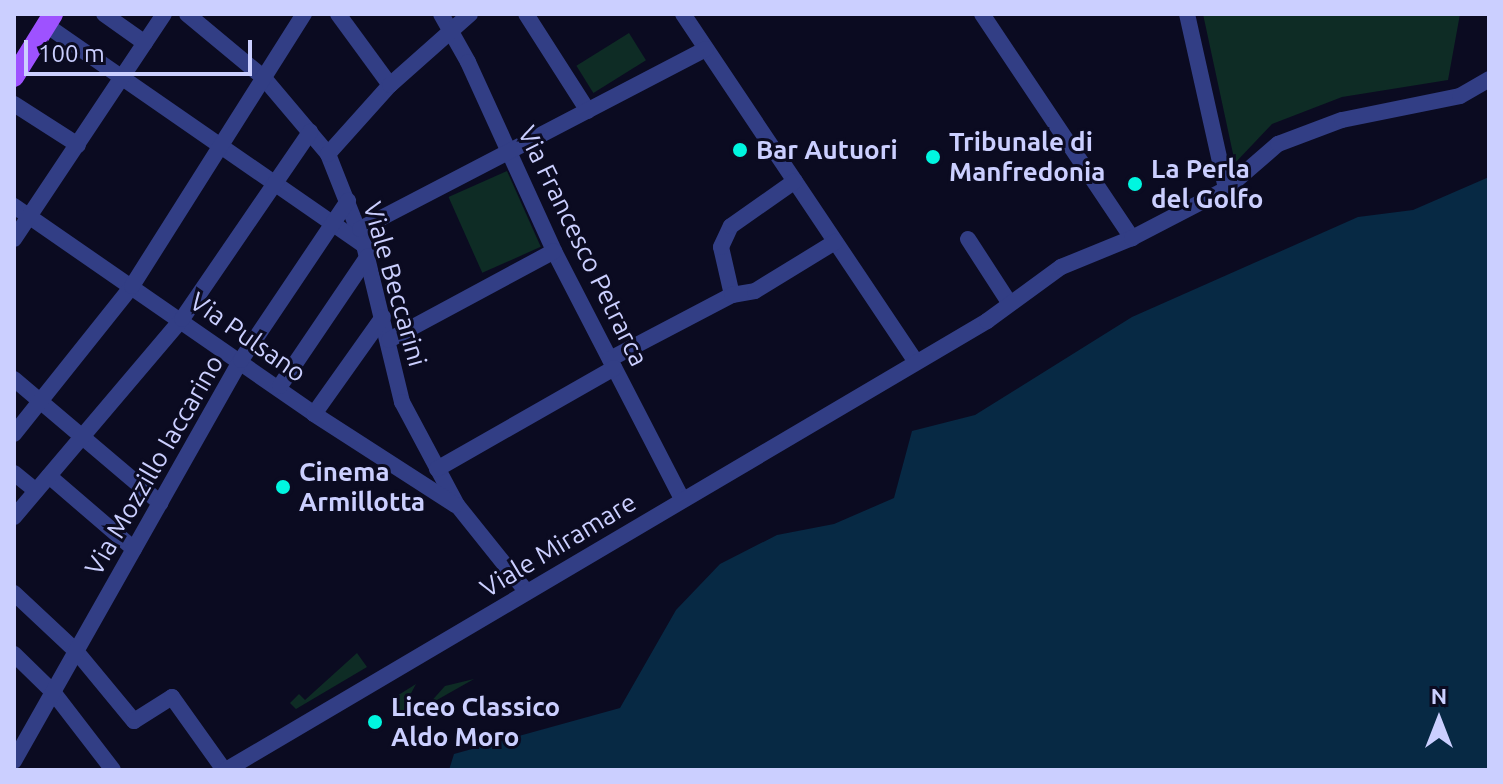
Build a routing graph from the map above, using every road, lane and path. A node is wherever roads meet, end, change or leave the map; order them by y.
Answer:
1 (104, 14) edge
2 (164, 14) edge
3 (187, 14) edge
4 (304, 14) edge
5 (338, 14) edge
6 (441, 14) edge
7 (470, 14) edge
8 (526, 14) edge
9 (683, 14) edge
10 (982, 14) edge
11 (1187, 14) edge
12 (50, 19) edge
13 (451, 29) junction
14 (145, 43) junction
15 (706, 49) junction
16 (124, 76) junction
17 (14, 77) edge
18 (263, 77) junction
19 (1489, 79) edge
20 (390, 85) junction
21 (14, 104) edge
22 (588, 111) junction
23 (310, 132) junction
24 (78, 145) junction
25 (221, 145) junction
26 (509, 152) junction
27 (328, 154) junction
28 (795, 181) junction
29 (274, 185) junction
30 (1226, 189) junction
31 (348, 201) junction
32 (14, 206) edge
33 (31, 217) junction
34 (332, 225) junction
35 (1132, 238) junction
36 (14, 239) edge
37 (968, 239) dead end
38 (835, 242) junction
39 (364, 243) junction
40 (554, 251) junction
41 (132, 286) junction
42 (732, 295) junction
43 (1010, 304) junction
44 (383, 317) junction
45 (182, 319) junction
46 (389, 340) junction
47 (241, 360) junction
48 (915, 360) junction
49 (612, 363) junction
50 (14, 379) edge
51 (280, 386) junction
52 (40, 401) junction
53 (314, 414) junction
54 (14, 434) edge
55 (82, 437) junction
56 (437, 469) junction
57 (14, 473) edge
58 (49, 476) junction
59 (36, 491) junction
60 (682, 499) junction
61 (160, 503) junction
62 (457, 505) junction
63 (14, 517) edge
64 (134, 549) junction
65 (526, 591) junction
66 (14, 593) edge
67 (76, 651) junction
68 (14, 654) edge
69 (53, 692) junction
70 (14, 761) edge
71 (113, 770) edge
72 (225, 770) edge

1 - 14 street
2 - 14 street
3 - 18 street, Viale Beccarini
4 - 18 street
5 - 20 street
6 - 13 street, Via Francesco Petrarca
7 - 13 street
8 - 22 street
9 - 15 street
10 - 35 street
11 - 30 street
12 - 16 street
12 - 17 main road
13 - 20 street
13 - 26 street, Via Francesco Petrarca
14 - 16 street
15 - 22 street
15 - 28 street
16 - 24 street
16 - 25 street
18 - 23 street, Viale Beccarini
18 - 25 street
19 - 30 street, Viale Miramare
20 - 27 street
21 - 24 street
22 - 26 street
23 - 27 street, Viale Beccarini
23 - 29 street
24 - 33 street
25 - 29 street
25 - 41 street
26 - 39 street
26 - 40 street, Via Francesco Petrarca
27 - 31 street, Viale Beccarini
28 - 38 street
28 - 42 street
29 - 34 street
29 - 45 street
30 - 35 street, Viale Miramare
31 - 34 street, Via Mozzillo Iaccarino
31 - 39 street, Viale Beccarini
32 - 33 street, Via Pulsano
33 - 36 street
33 - 41 street, Via Pulsano
34 - 39 street
34 - 47 street, Via Mozzillo Iaccarino
35 - 43 street, Viale Miramare
37 - 43 street
38 - 42 street
38 - 48 street
39 - 44 street, Viale Beccarini
39 - 51 street
40 - 46 street
40 - 49 street, Via Francesco Petrarca
41 - 45 street, Via Pulsano
41 - 52 street
42 - 49 street
43 - 48 street, Viale Miramare
44 - 46 street, Viale Beccarini
44 - 53 street
45 - 47 street, Via Pulsano
45 - 55 street
46 - 56 street, Viale Beccarini
47 - 51 street, Via Pulsano
47 - 61 street, Via Mozzillo Iaccarino
48 - 60 street, Viale Miramare
49 - 56 street
49 - 60 street, Via Francesco Petrarca
50 - 52 street
51 - 53 street, Via Pulsano
52 - 54 street
52 - 55 street
53 - 62 street, Via Pulsano
55 - 58 street
55 - 61 street
56 - 62 street, Viale Beccarini
57 - 59 street
58 - 59 street
58 - 64 street
59 - 63 street
60 - 65 street, Viale Miramare
61 - 64 street, Via Mozzillo Iaccarino
62 - 65 street, Viale Beccarini
64 - 67 street, Via Mozzillo Iaccarino
65 - 72 street, Viale Miramare
66 - 67 street
67 - 69 street, Via Mozzillo Iaccarino
67 - 72 street
68 - 69 street
69 - 70 street, Via Mozzillo Iaccarino
69 - 71 street

